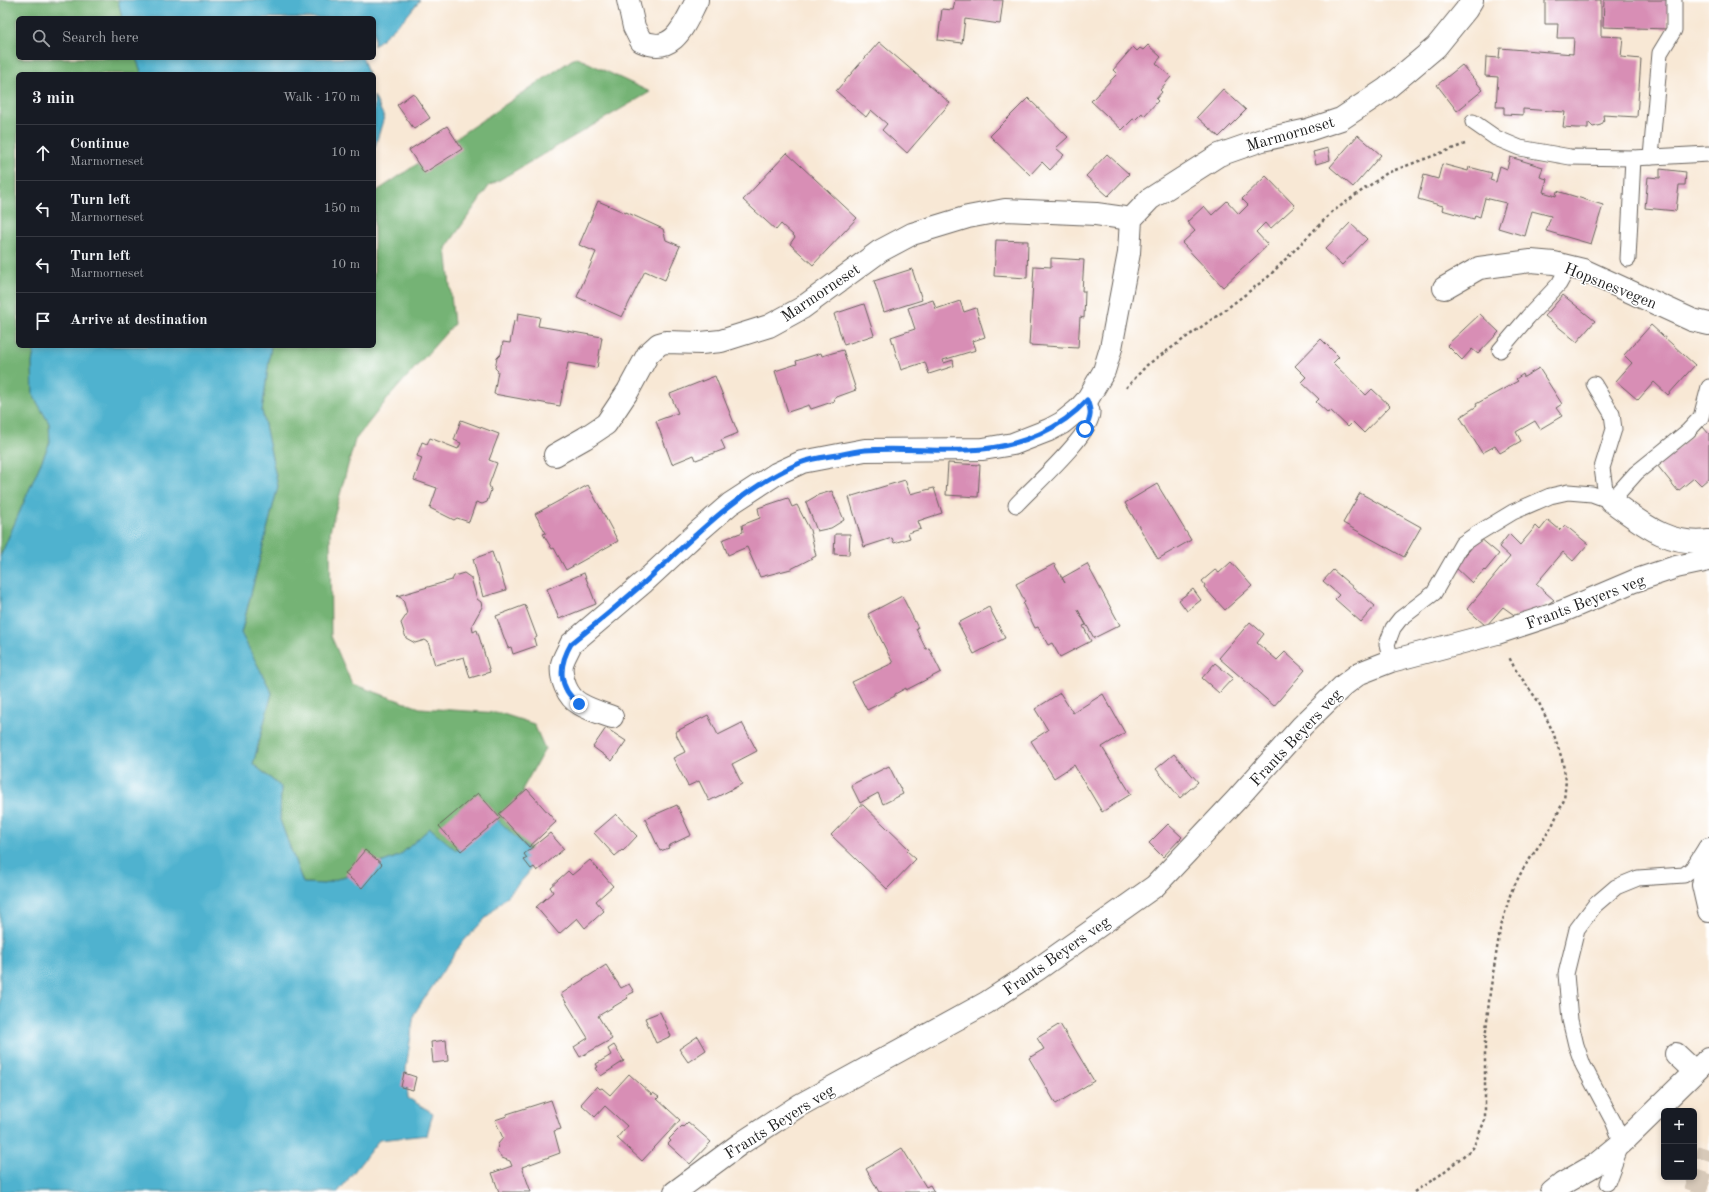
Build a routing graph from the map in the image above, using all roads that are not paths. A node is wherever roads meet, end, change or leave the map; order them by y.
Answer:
1 (628, 0) edge
2 (697, 0) edge
3 (1472, 0) edge
4 (1674, 0) edge
5 (1473, 122) dead end
6 (1709, 154) edge
7 (1651, 157) junction
8 (1633, 158) junction
9 (1131, 219) junction
10 (1628, 259) dead end
11 (1569, 266) junction
12 (1444, 288) dead end
13 (1709, 324) edge
14 (1500, 350) dead end
15 (1594, 384) dead end
16 (1709, 387) edge
17 (1087, 400) junction
18 (555, 455) dead end
19 (1611, 501) junction
20 (1016, 505) dead end
21 (1709, 541) edge
22 (1709, 560) edge
23 (1391, 661) junction
24 (612, 717) dead end
25 (1709, 843) edge
26 (1709, 849) edge
27 (1709, 911) edge
28 (1676, 1054) dead end
29 (1702, 1064) edge
30 (1622, 1143) junction
31 (1607, 1183) dead end
32 (675, 1192) edge
33 (1552, 1192) edge

1 - 2 street
3 - 9 street, Marmorneset
4 - 7 lane
5 - 8 lane
6 - 7 lane
7 - 8 lane
8 - 10 lane
9 - 17 street
9 - 18 street, Marmorneset
11 - 12 street, Hopsnesvegen
11 - 13 street, Hopsnesvegen
11 - 14 lane
15 - 19 lane
16 - 19 lane
17 - 20 lane
17 - 24 street
19 - 21 street
19 - 23 lane
22 - 23 street, Frants Beyers veg
23 - 32 street, Frants Beyers veg
25 - 30 lane
26 - 27 street
28 - 29 street
29 - 30 street
30 - 31 lane
30 - 33 street

